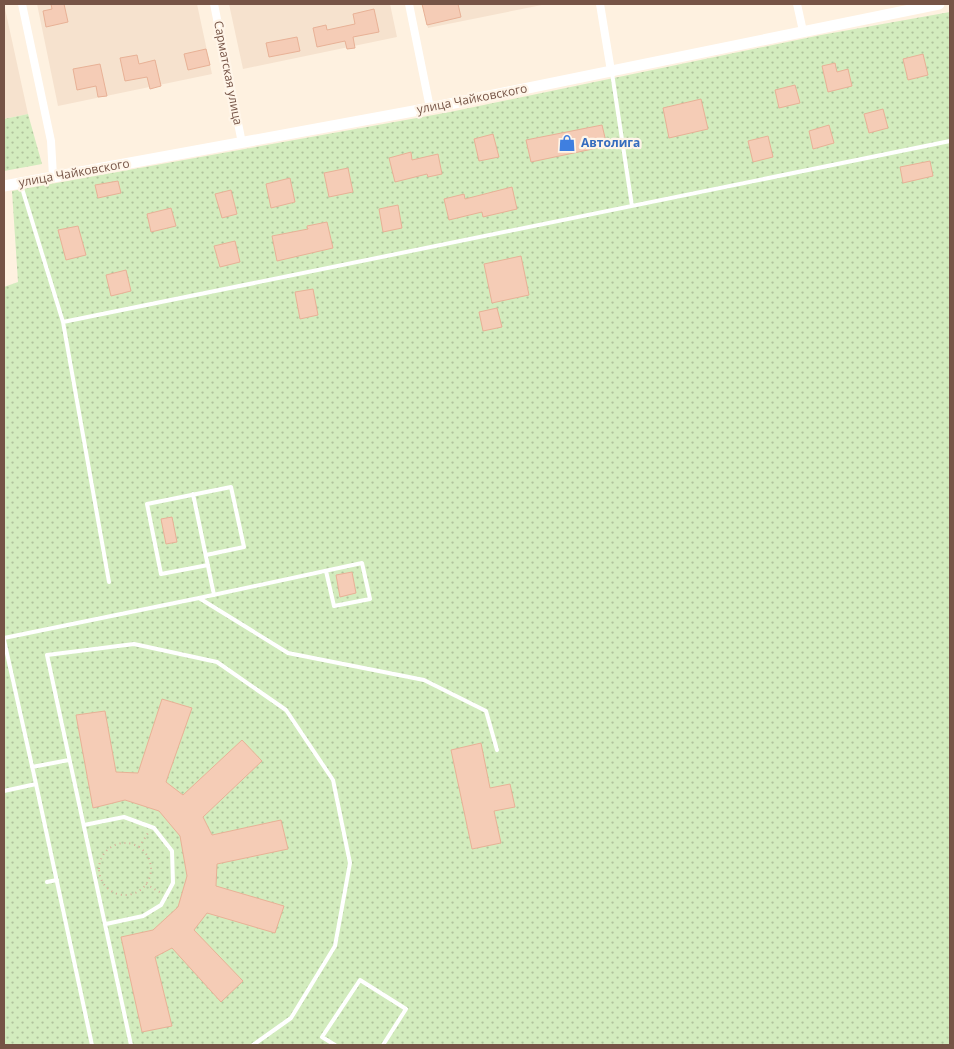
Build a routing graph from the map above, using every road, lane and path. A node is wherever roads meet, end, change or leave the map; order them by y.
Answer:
1 (22, 4) edge
2 (214, 4) edge
3 (409, 4) edge
4 (600, 4) edge
5 (797, 4) edge
6 (939, 4) edge
7 (803, 30) junction
8 (611, 71) junction
9 (430, 108) junction
10 (950, 141) edge
11 (242, 143) junction
12 (54, 176) junction
13 (21, 183) junction
14 (4, 186) edge
15 (632, 206) junction
16 (63, 322) junction
17 (193, 494) junction
18 (206, 555) junction
19 (208, 565) junction
20 (326, 571) junction
21 (109, 582) dead end
22 (214, 594) junction
23 (199, 598) junction
24 (4, 639) edge
25 (497, 750) dead end
26 (69, 760) junction
27 (32, 767) junction
28 (36, 784) junction
29 (4, 791) edge
30 (84, 825) junction
31 (152, 827) junction
32 (139, 847) junction
33 (57, 880) junction
34 (47, 882) dead end
35 (146, 884) junction
36 (166, 896) junction
37 (106, 924) junction
38 (92, 1045) edge
39 (131, 1045) edge
40 (253, 1045) edge
41 (335, 1045) edge
42 (383, 1045) edge

1 - 12 street
2 - 11 street, Сарматская улица
3 - 9 street
4 - 8 street
5 - 7 street
6 - 7 street, улица Чайковского
7 - 8 street, улица Чайковского
8 - 9 street, улица Чайковского
8 - 15 lane
9 - 11 street, улица Чайковского
10 - 15 lane
11 - 12 street, улица Чайковского
12 - 13 street, улица Чайковского
13 - 14 street, улица Чайковского
13 - 16 lane
15 - 16 lane
16 - 21 lane
17 - 18 lane
17 - 18 lane
17 - 19 lane
18 - 19 lane
19 - 22 lane
20 - 20 lane
20 - 22 lane
22 - 23 lane
23 - 24 lane
23 - 25 lane
24 - 27 lane
26 - 27 lane
26 - 30 lane
26 - 40 lane
27 - 28 lane
28 - 29 lane
28 - 33 lane
30 - 31 lane
30 - 37 lane
31 - 32 path
31 - 36 lane
32 - 35 path
32 - 35 path
33 - 34 lane
33 - 38 lane
35 - 36 path
36 - 37 lane
37 - 39 lane
41 - 42 lane

